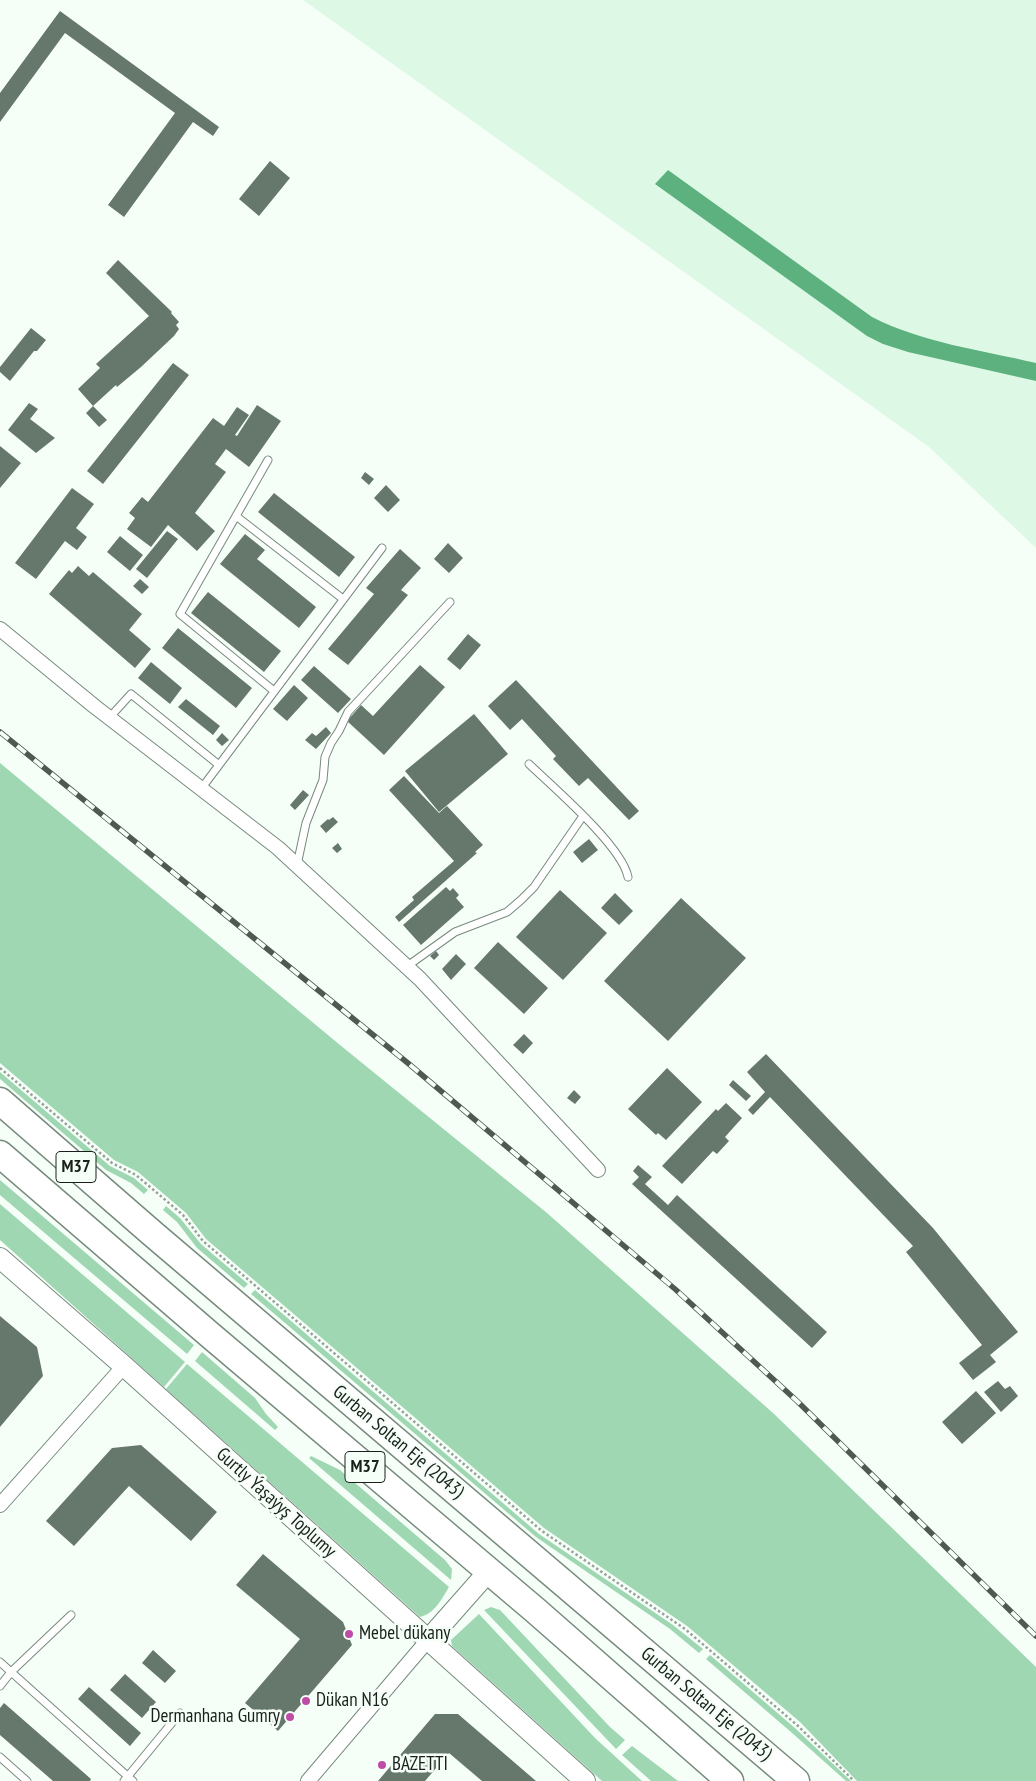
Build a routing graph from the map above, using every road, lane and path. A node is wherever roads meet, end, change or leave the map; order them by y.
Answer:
1 (268, 460) dead end
2 (236, 516) junction
3 (382, 548) dead end
4 (344, 599) junction
5 (450, 602) dead end
6 (0, 629) edge
7 (274, 692) junction
8 (110, 718) junction
9 (529, 764) dead end
10 (219, 765) junction
11 (201, 789) junction
12 (584, 816) junction
13 (296, 865) junction
14 (628, 877) dead end
15 (406, 966) junction
16 (0, 1068) edge
17 (0, 1101) edge
18 (0, 1154) edge
19 (598, 1170) dead end
20 (0, 1258) edge
21 (124, 1366) junction
22 (0, 1505) edge
23 (488, 1572) junction
24 (71, 1615) dead end
25 (428, 1640) junction
26 (0, 1662) edge
27 (11, 1672) junction
28 (0, 1686) edge
29 (180, 1713) dead end
30 (737, 1730) junction
31 (0, 1757) edge
32 (708, 1762) junction
33 (128, 1780) edge
34 (27, 1781) edge
35 (308, 1781) edge
36 (585, 1781) edge
37 (730, 1781) edge
38 (796, 1781) edge
39 (854, 1781) edge

1 - 2 lane
2 - 4 lane
2 - 7 lane
3 - 4 lane
4 - 7 lane
5 - 13 lane
6 - 8 street
7 - 10 lane
8 - 10 lane
8 - 11 street
9 - 12 lane
10 - 11 lane
11 - 13 street
12 - 14 lane
12 - 15 lane
13 - 15 street
15 - 19 street
16 - 39 path
17 - 30 highway, Gurban Soltan Eje (2043) / M37
18 - 23 highway, M37
20 - 21 street, Gurtly Ýaşaýyş Toplumy
21 - 22 street
21 - 25 street, Gurtly Ýaşaýyş Toplumy
23 - 25 street
23 - 32 highway, M37
24 - 27 lane
25 - 35 street
25 - 36 street, Gurtly Ýaşaýyş Toplumy
26 - 27 lane
27 - 28 lane
27 - 33 lane
29 - 33 lane
30 - 32 highway
30 - 38 highway, Gurban Soltan Eje (2043) / M37
31 - 34 lane
32 - 37 highway, M37

